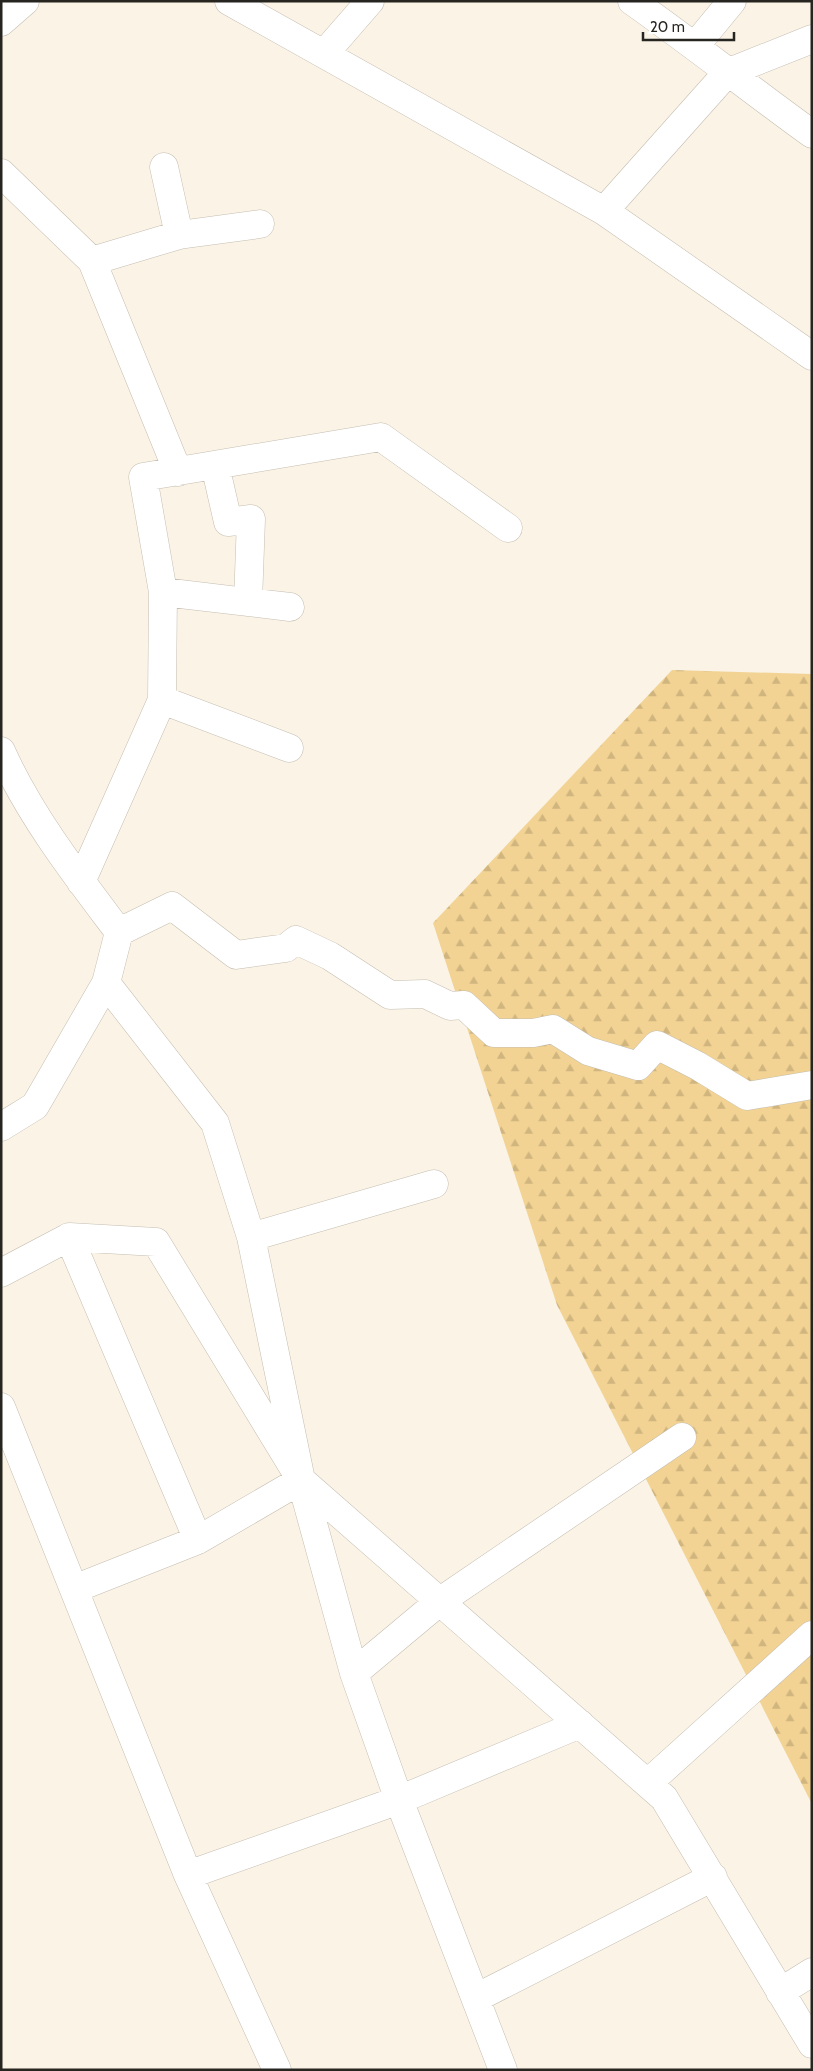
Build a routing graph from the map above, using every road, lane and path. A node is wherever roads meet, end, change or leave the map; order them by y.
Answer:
1 (24, 1) edge
2 (229, 1) edge
3 (370, 1) edge
4 (632, 1) edge
5 (732, 1) edge
6 (1, 22) edge
7 (812, 39) edge
8 (695, 46) junction
9 (324, 54) junction
10 (727, 73) junction
11 (812, 134) edge
12 (164, 167) dead end
13 (1, 173) edge
14 (604, 211) junction
15 (260, 224) dead end
16 (179, 235) junction
17 (92, 261) junction
18 (812, 356) edge
19 (215, 465) junction
20 (178, 472) junction
21 (508, 528) dead end
22 (163, 592) junction
23 (248, 602) junction
24 (290, 607) dead end
25 (162, 700) junction
26 (289, 748) dead end
27 (1, 751) edge
28 (9, 789) edge
29 (81, 882) junction
30 (118, 932) junction
31 (106, 983) junction
32 (812, 1085) edge
33 (1, 1127) edge
34 (434, 1184) dead end
35 (69, 1237) junction
36 (251, 1237) junction
37 (1, 1274) edge
38 (1, 1407) edge
39 (682, 1437) dead end
40 (301, 1480) junction
41 (198, 1540) junction
42 (74, 1589) junction
43 (439, 1602) junction
44 (812, 1635) edge
45 (354, 1673) junction
46 (580, 1724) junction
47 (648, 1784) junction
48 (399, 1800) junction
49 (188, 1875) junction
50 (712, 1877) junction
51 (812, 1972) edge
52 (780, 1992) junction
53 (476, 1998) junction
54 (812, 2044) edge
55 (277, 2070) edge
56 (503, 2070) edge

1 - 6 street
2 - 9 street
3 - 9 street
4 - 8 street
5 - 8 street
7 - 10 street
8 - 10 street
9 - 14 street
10 - 11 street
10 - 14 street
12 - 16 street
13 - 17 street
14 - 18 street
15 - 16 street
16 - 17 street
17 - 20 street
19 - 20 street
19 - 21 street
19 - 23 street
20 - 22 street
22 - 23 street
22 - 25 street
23 - 24 street
25 - 26 street
25 - 29 street
27 - 28 street
28 - 29 street
29 - 30 street
30 - 31 street
30 - 32 street
31 - 33 street
31 - 36 street
34 - 36 street
35 - 37 street
35 - 40 street
35 - 41 street
36 - 40 street
38 - 42 street
39 - 43 street
40 - 41 street
40 - 43 street
40 - 45 street
41 - 42 street
42 - 49 street
43 - 45 street
43 - 46 street
44 - 47 street
45 - 48 street
46 - 47 street
46 - 48 street
47 - 50 street
48 - 49 street
48 - 53 street
49 - 55 street
50 - 52 street
50 - 53 street
51 - 52 street
52 - 54 street
53 - 56 street

